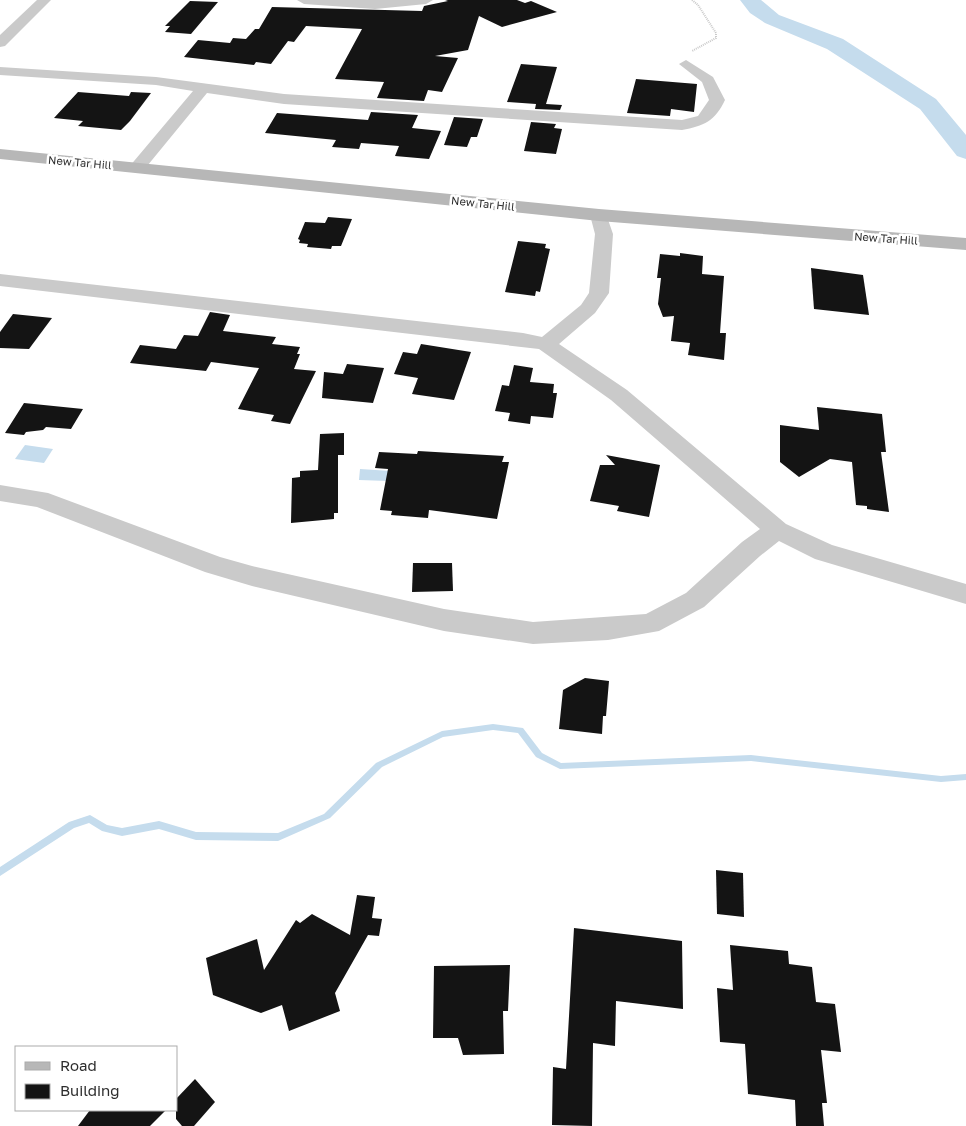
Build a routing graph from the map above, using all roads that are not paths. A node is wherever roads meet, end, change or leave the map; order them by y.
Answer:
1 (44, 0) edge
2 (304, 0) edge
3 (426, 0) edge
4 (0, 43) edge
5 (686, 64) road end
6 (0, 70) edge
7 (204, 87) junction
8 (0, 154) edge
9 (137, 167) junction
10 (598, 215) junction
11 (966, 244) edge
12 (0, 280) edge
13 (546, 344) junction
14 (0, 492) edge
15 (778, 530) junction
16 (966, 594) edge

1 - 4 street
2 - 3 street
5 - 7 street
6 - 7 street
7 - 9 street
8 - 9 street, New Tar Hill
9 - 10 street, New Tar Hill
10 - 11 street, New Tar Hill
10 - 13 street
12 - 13 street
13 - 15 street
14 - 15 street
15 - 16 street

